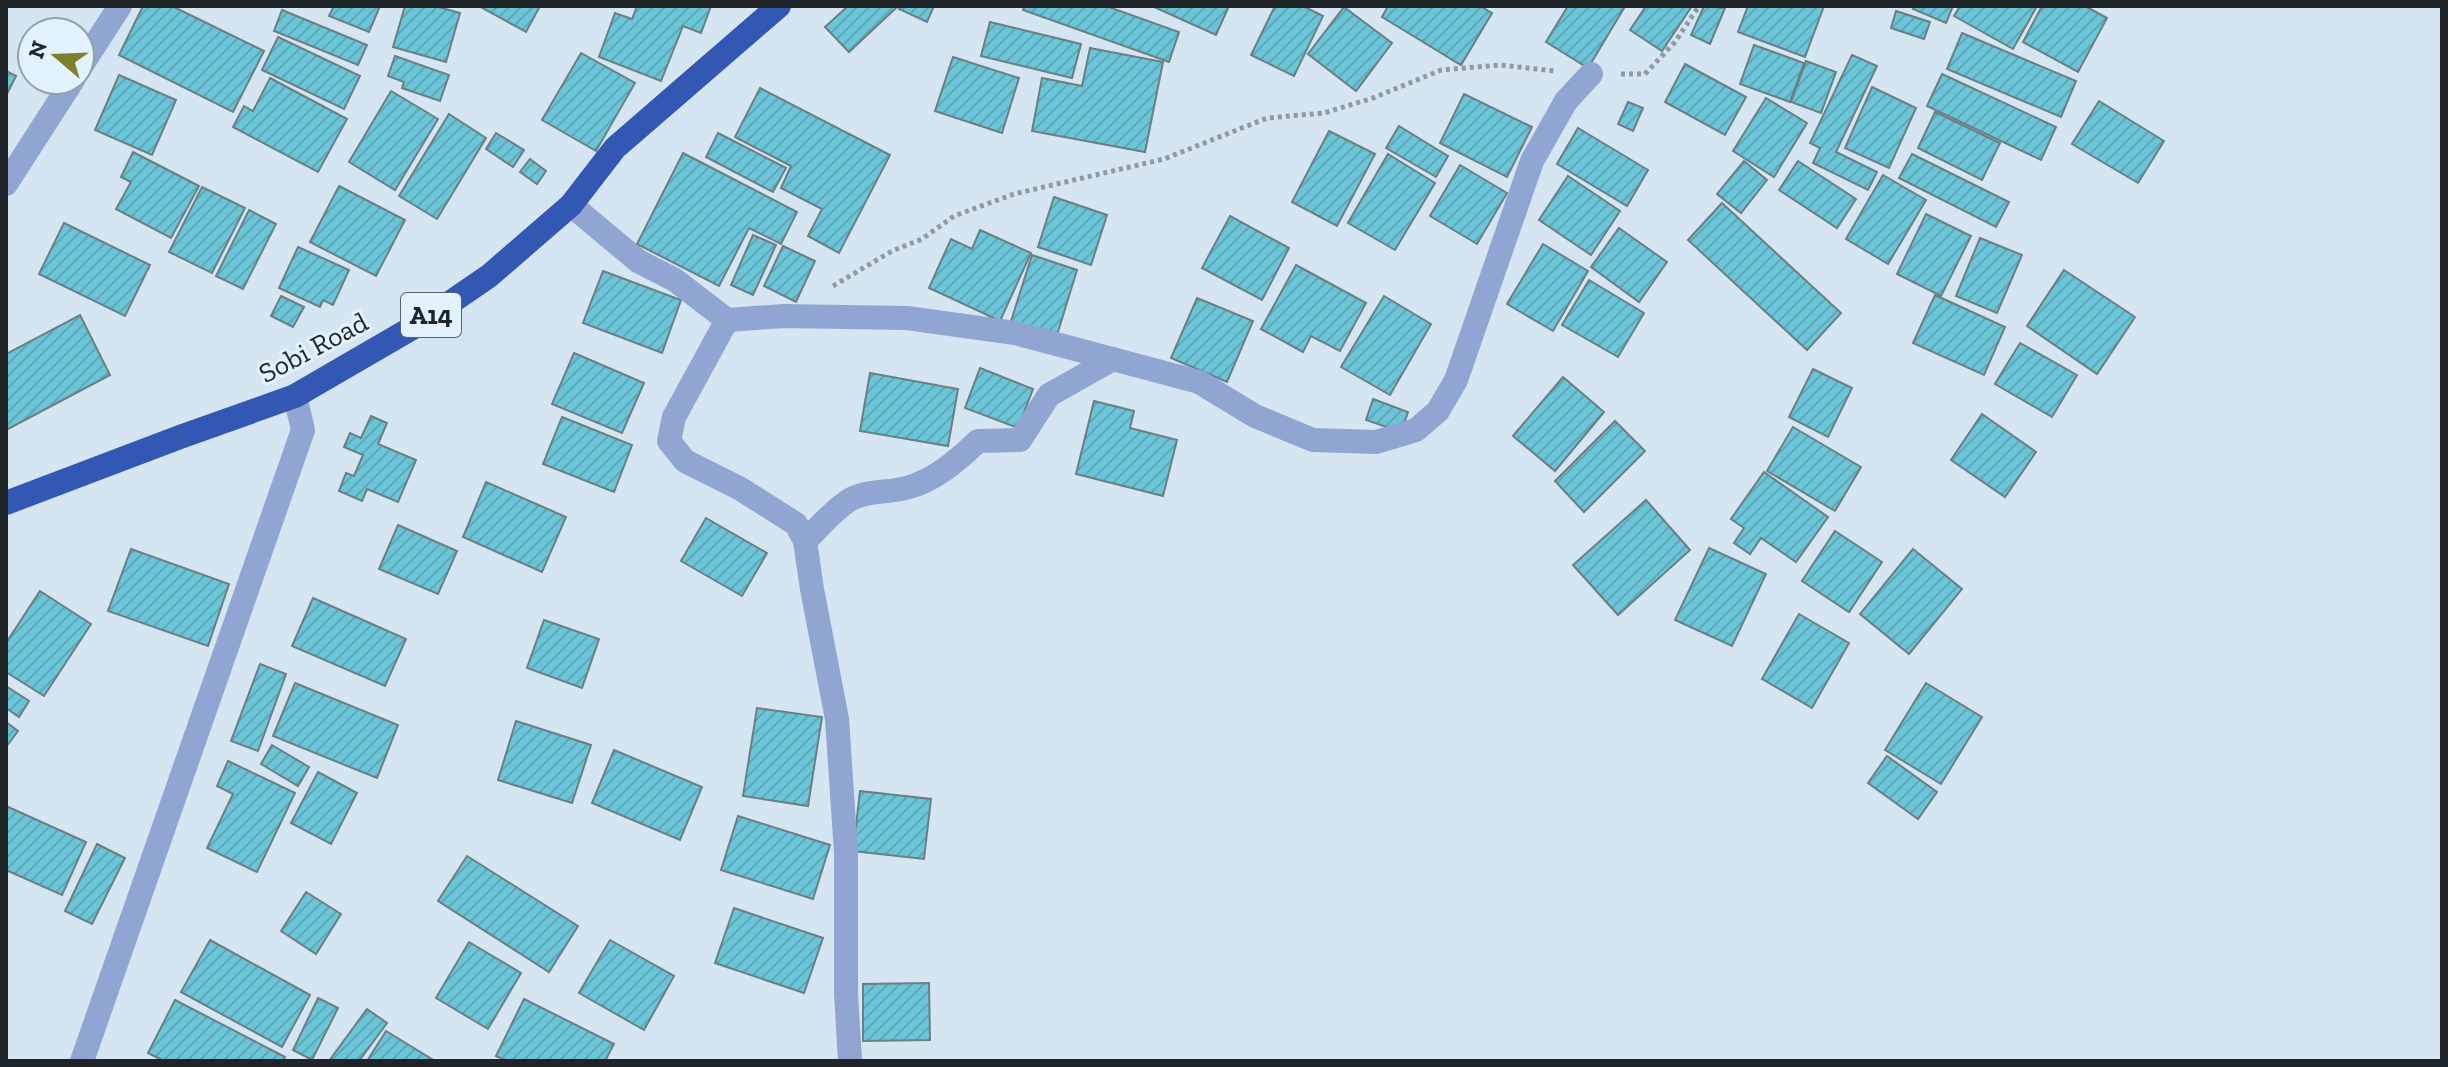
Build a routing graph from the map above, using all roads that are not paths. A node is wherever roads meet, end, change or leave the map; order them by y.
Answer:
1 (120, 6) edge
2 (779, 6) edge
3 (96, 43) edge
4 (1591, 74) road end
5 (63, 96) edge
6 (6, 184) edge
7 (571, 205) junction
8 (727, 320) junction
9 (1113, 359) junction
10 (295, 396) junction
11 (6, 503) edge
12 (805, 541) junction
13 (82, 1061) edge
14 (850, 1061) edge

1 - 3 street
2 - 7 highway, Sobi Road / A14
4 - 9 street
5 - 6 street
7 - 8 street
7 - 10 highway, Sobi Road / A14
8 - 9 street
8 - 12 street
9 - 12 street
10 - 11 highway, Sobi Road / A14
10 - 13 street
12 - 14 street

